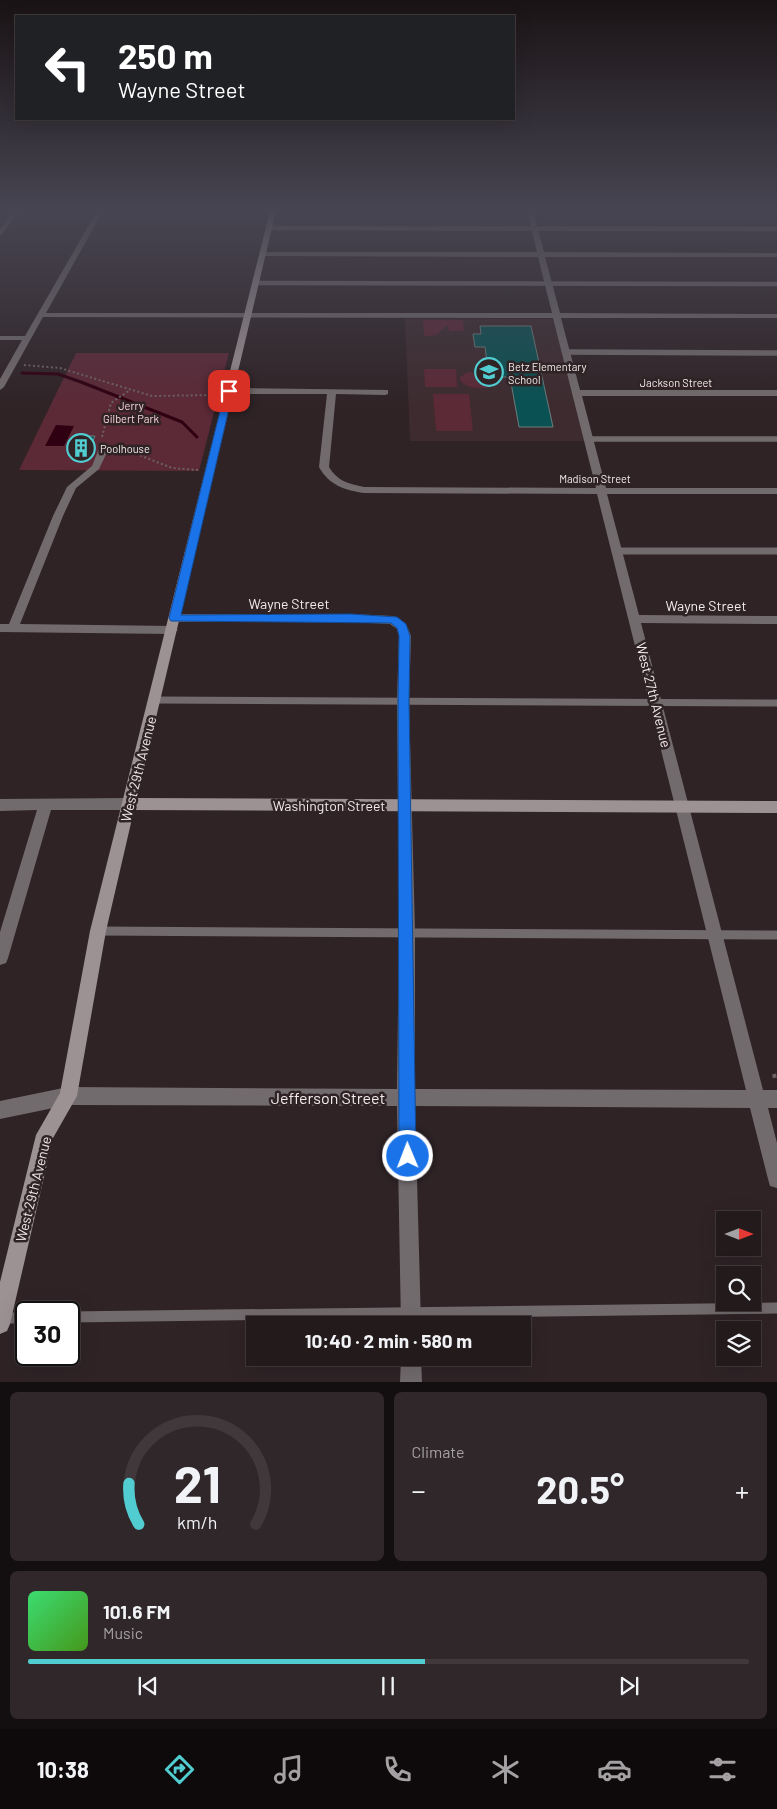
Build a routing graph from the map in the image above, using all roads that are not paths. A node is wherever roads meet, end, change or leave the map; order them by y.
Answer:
1 (63, 275) edge
2 (258, 275) edge
3 (547, 275) edge
4 (256, 283) junction
5 (549, 284) junction
6 (777, 284) edge
7 (41, 315) junction
8 (247, 315) junction
9 (557, 316) junction
10 (777, 316) edge
11 (0, 338) edge
12 (28, 338) junction
13 (566, 352) junction
14 (777, 353) edge
15 (0, 387) edge
16 (332, 392) junction
17 (385, 392) dead end
18 (228, 393) junction
19 (576, 393) junction
20 (777, 393) edge
21 (588, 439) junction
22 (777, 439) edge
23 (104, 441) road end
24 (601, 491) junction
25 (777, 491) edge
26 (617, 551) junction
27 (777, 551) edge
28 (635, 619) junction
29 (777, 620) edge
30 (173, 624) junction
31 (0, 628) edge
32 (13, 628) junction
33 (155, 700) junction
34 (403, 701) junction
35 (655, 703) junction
36 (777, 703) edge
37 (129, 804) junction
38 (0, 805) edge
39 (46, 805) junction
40 (404, 806) junction
41 (682, 807) junction
42 (777, 807) edge
43 (98, 931) junction
44 (407, 932) junction
45 (715, 934) junction
46 (777, 935) edge
47 (1, 949) edge
48 (68, 1096) junction
49 (406, 1097) junction
50 (756, 1099) junction
51 (777, 1099) edge
52 (0, 1110) edge
53 (777, 1179) edge
54 (777, 1308) edge
55 (410, 1316) edge
56 (483, 1316) edge
57 (80, 1317) edge
58 (246, 1318) edge
59 (15, 1319) edge
60 (1, 1321) edge
61 (411, 1366) edge
62 (412, 1382) edge

1 - 7 street
2 - 4 street, West 29th Avenue
3 - 5 street, West 27th Avenue
4 - 5 lane
4 - 8 street, West 29th Avenue
5 - 6 lane
5 - 9 street, West 27th Avenue
7 - 8 street
7 - 12 street
8 - 9 street
8 - 18 street, West 29th Avenue
9 - 10 street
9 - 13 street, West 27th Avenue
11 - 12 street
12 - 15 street
13 - 14 lane
13 - 19 street, West 27th Avenue
16 - 17 street
16 - 18 street
16 - 24 street, Madison Street
18 - 30 street, West 29th Avenue
19 - 20 street, Jackson Street
19 - 21 street, West 27th Avenue
21 - 22 lane
21 - 24 street, West 27th Avenue
23 - 32 street
24 - 25 street, Madison Street
24 - 26 street, West 27th Avenue
26 - 27 lane
26 - 28 street, West 27th Avenue
28 - 29 street, Wayne Street
28 - 35 street, West 27th Avenue
30 - 32 street, Wayne Street
30 - 33 street, West 29th Avenue
30 - 34 street, Wayne Street
31 - 32 street, Wayne Street
33 - 34 lane
33 - 37 street, West 29th Avenue
34 - 35 lane
34 - 40 street
35 - 36 lane
35 - 41 street, West 27th Avenue
37 - 39 street, Washington Street
37 - 40 street, Washington Street
37 - 43 street, West 29th Avenue
38 - 39 street, Washington Street
39 - 47 street
40 - 41 street, Washington Street
40 - 44 street
41 - 42 street, Washington Street
41 - 45 street, West 27th Avenue
43 - 44 lane
43 - 48 street, West 29th Avenue
44 - 45 lane
44 - 49 street
45 - 46 lane
45 - 50 street, West 27th Avenue
48 - 49 street, Jefferson Street
48 - 52 street, Jefferson Street
48 - 60 street, West 29th Avenue
49 - 50 street, Jefferson Street
49 - 55 street
50 - 51 street, Jefferson Street
50 - 53 street, West 27th Avenue
54 - 56 lane
57 - 58 lane
59 - 60 lane
61 - 62 street

